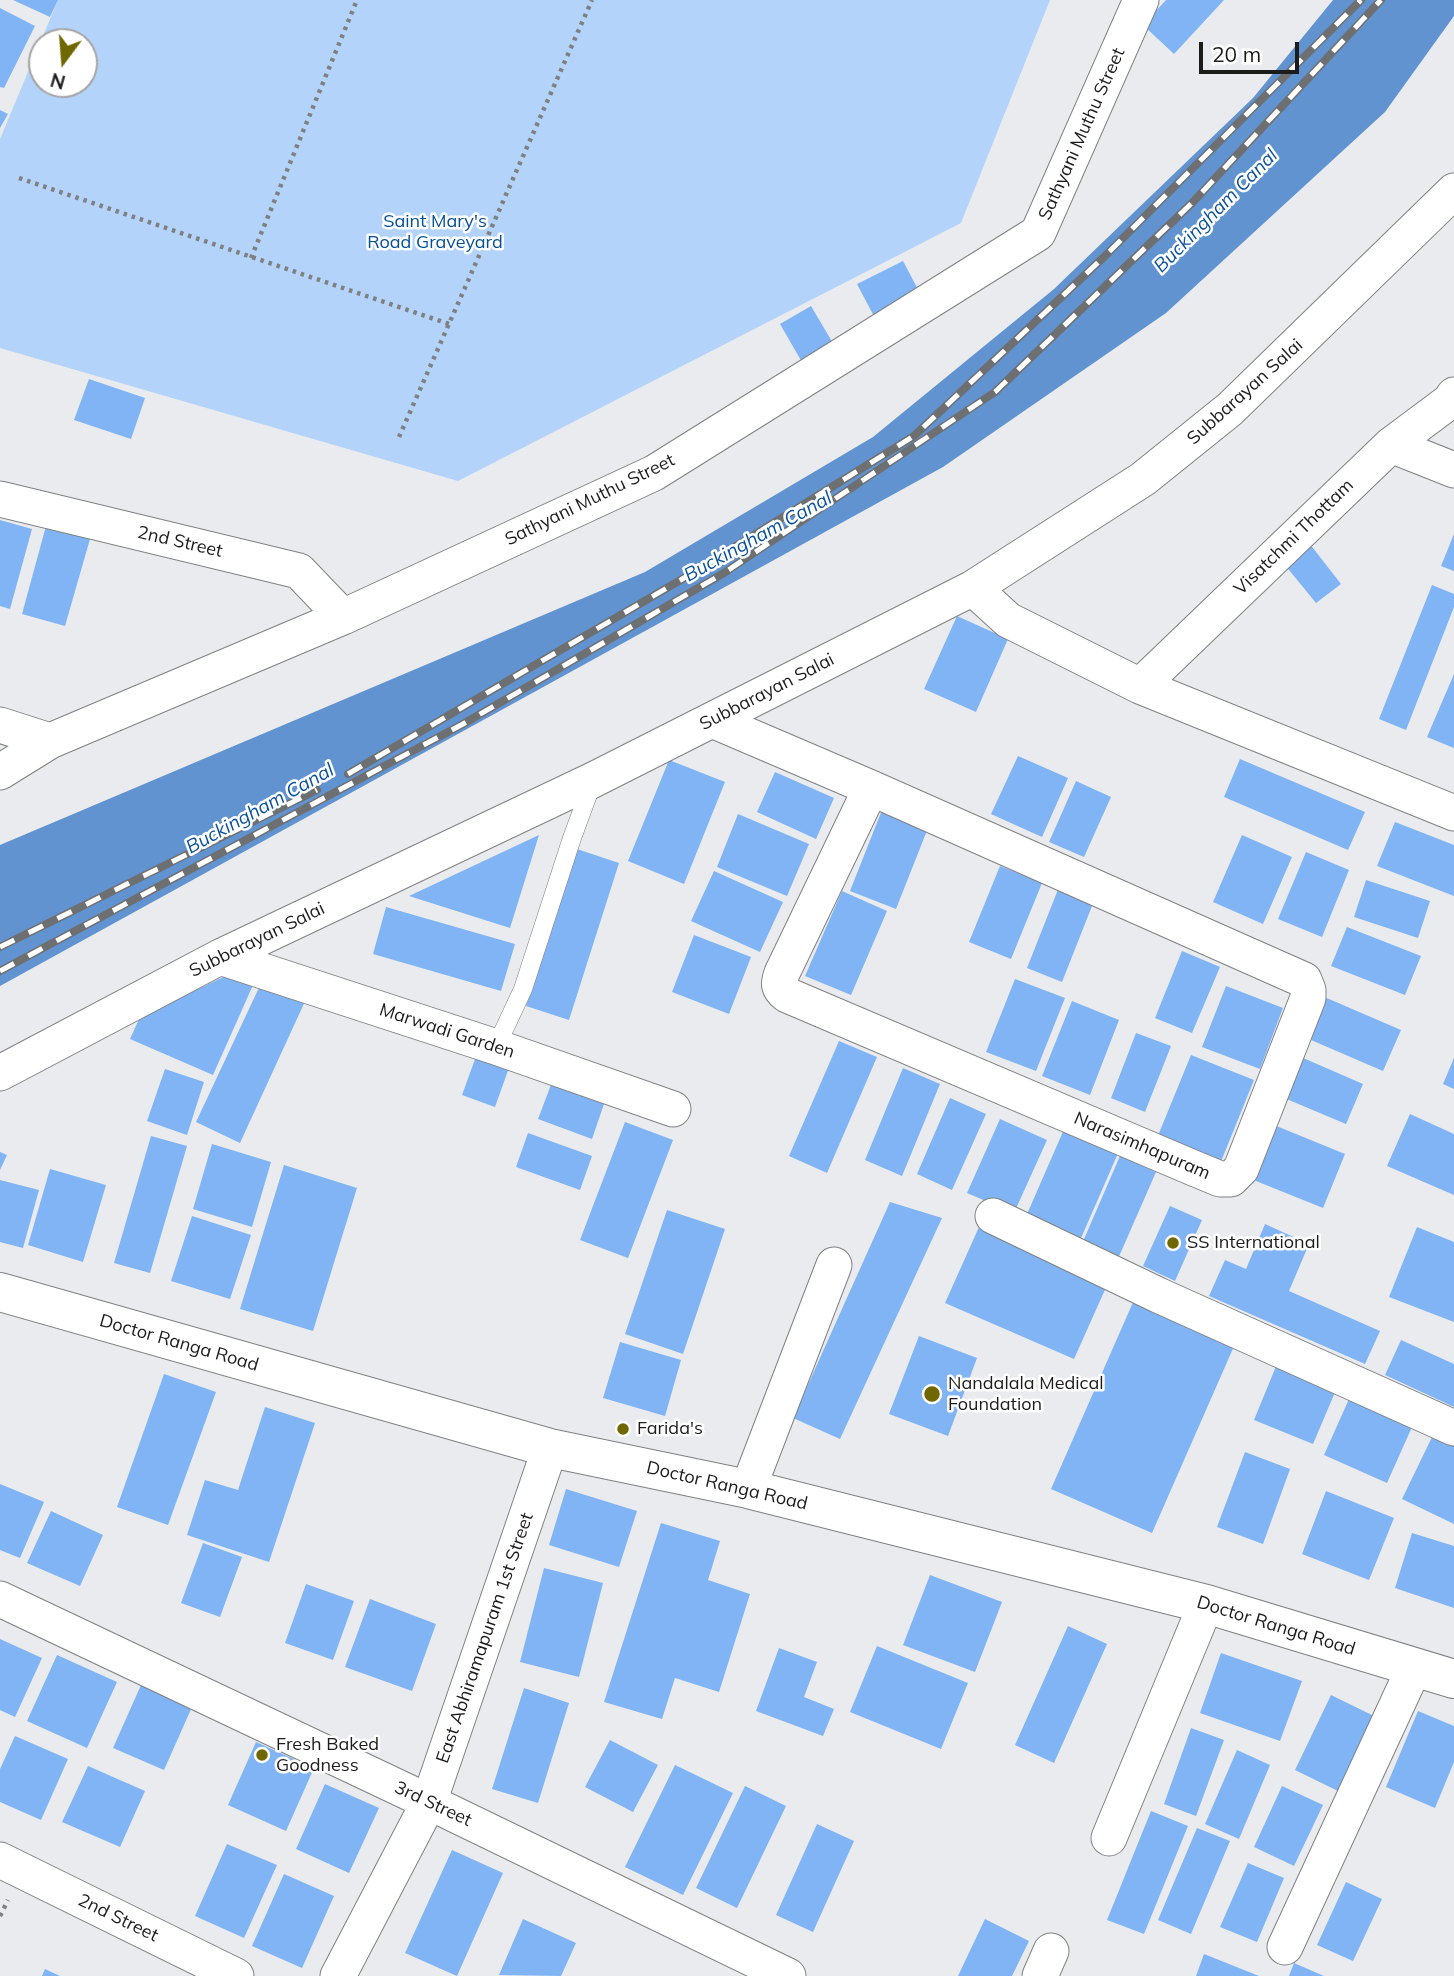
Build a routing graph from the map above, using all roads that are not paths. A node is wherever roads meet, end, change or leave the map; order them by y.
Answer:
1 (1141, 0) edge
2 (1454, 191) edge
3 (1454, 395) edge
4 (1391, 445) junction
5 (1454, 470) edge
6 (0, 499) edge
7 (973, 588) junction
8 (343, 617) junction
9 (1140, 686) junction
10 (712, 720) junction
11 (0, 725) edge
12 (50, 741) junction
13 (0, 772) edge
14 (593, 779) junction
15 (871, 788) junction
16 (1454, 813) edge
17 (220, 957) junction
18 (496, 1047) junction
19 (0, 1073) edge
20 (673, 1109) dead end
21 (993, 1216) dead end
22 (834, 1265) dead end
23 (0, 1292) edge
24 (1454, 1428) edge
25 (550, 1448) junction
26 (748, 1489) junction
27 (0, 1599) edge
28 (1206, 1604) junction
29 (1415, 1668) junction
30 (1454, 1679) edge
31 (429, 1802) junction
32 (1109, 1838) dead end
33 (0, 1860) edge
34 (1285, 1947) dead end
35 (236, 1976) edge
36 (338, 1976) edge
37 (788, 1976) edge

1 - 8 street, Sathyani Muthu Street
2 - 7 street, Subbarayan Salai
3 - 4 street, Visatchmi Thottam
4 - 5 street
4 - 9 street, Visatchmi Thottam
6 - 8 street, 2nd Street
7 - 9 street
7 - 10 street, Subbarayan Salai
8 - 12 street, Sathyani Muthu Street
9 - 16 street
10 - 14 street, Subbarayan Salai
10 - 15 street, Narasimhapuram
11 - 12 street
12 - 13 street, Sathyani Muthu Street
14 - 17 street, Subbarayan Salai
14 - 18 lane
15 - 15 street, Narasimhapuram
17 - 18 street, Marwadi Garden
17 - 19 street, Subbarayan Salai
18 - 20 street, Marwadi Garden
21 - 24 street
22 - 26 street
23 - 25 main road, Doctor Ranga Road
25 - 26 main road, Doctor Ranga Road
25 - 31 street, East Abhiramapuram 1st Street
26 - 28 main road, Doctor Ranga Road
27 - 31 street, 3rd Street
28 - 29 main road, Doctor Ranga Road
28 - 32 street
29 - 30 main road, Doctor Ranga Road
29 - 34 street
31 - 36 street, East Abhiramapuram 1st Street
31 - 37 street, 3rd Street
33 - 35 street, 2nd Street

